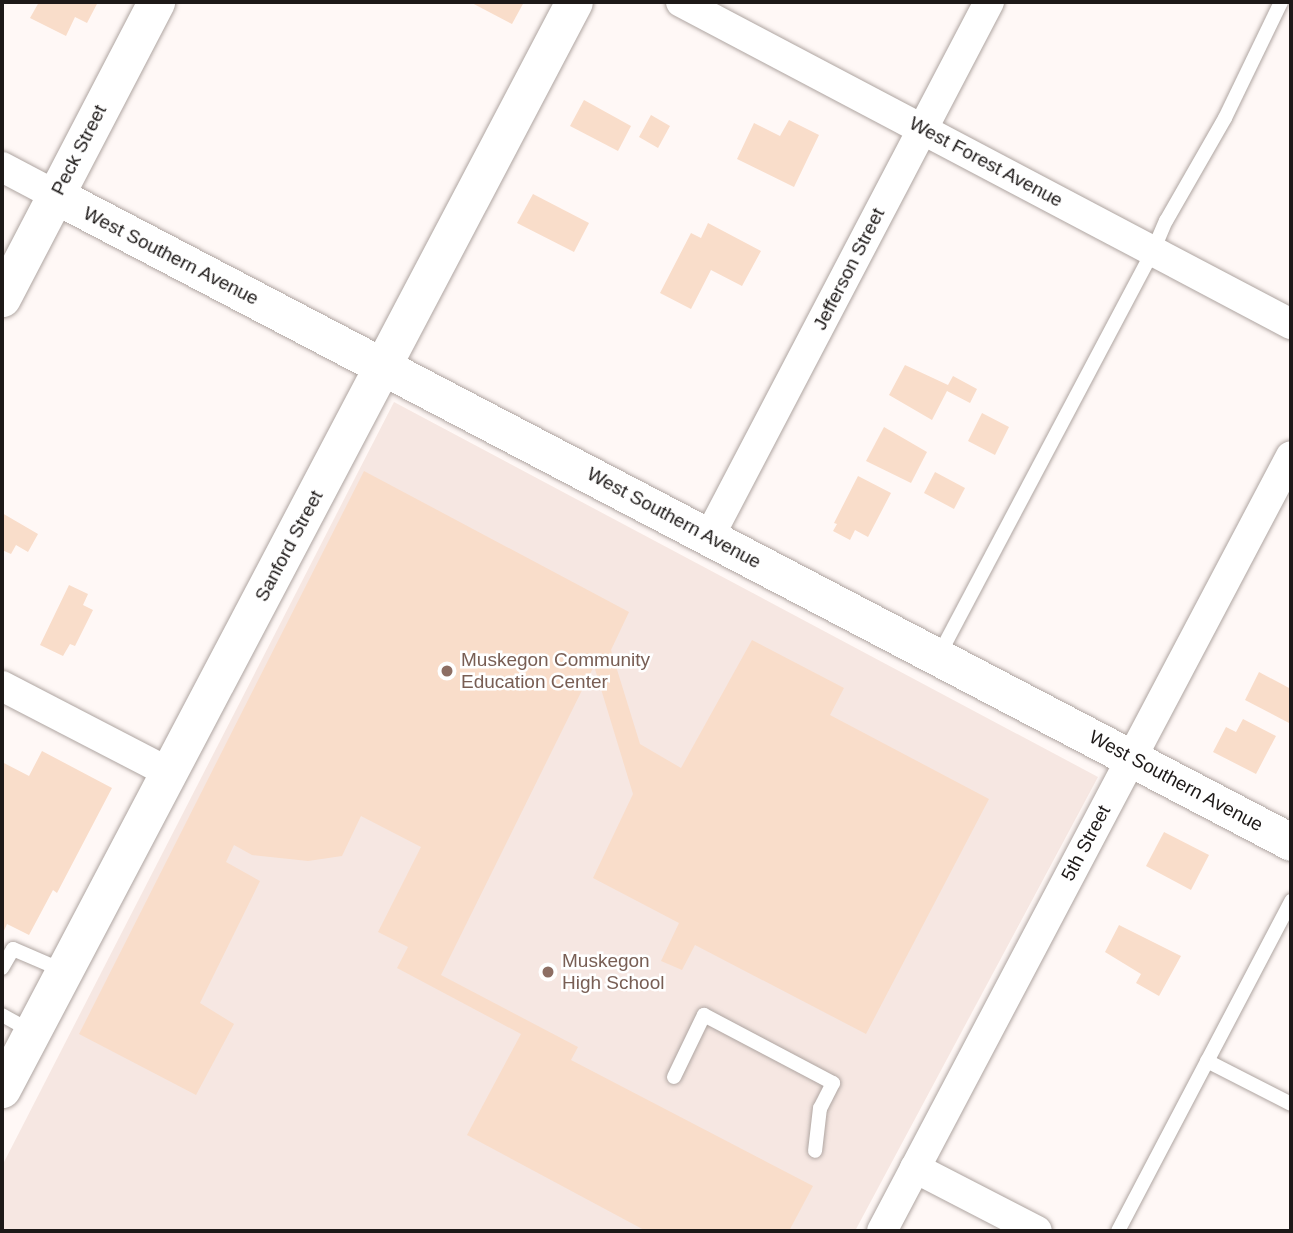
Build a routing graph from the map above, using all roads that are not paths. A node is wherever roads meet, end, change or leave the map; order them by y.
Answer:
1 (156, 2) edge
2 (575, 2) edge
3 (681, 2) edge
4 (989, 2) edge
5 (1282, 2) edge
6 (922, 128) junction
7 (2, 167) edge
8 (55, 195) junction
9 (1153, 251) junction
10 (2, 298) edge
11 (1291, 324) edge
12 (385, 366) junction
13 (1291, 456) edge
14 (709, 537) junction
15 (939, 657) junction
16 (2, 687) edge
17 (1131, 757) junction
18 (168, 772) junction
19 (1291, 842) edge
20 (1291, 901) edge
21 (2, 968) edge
22 (64, 971) junction
23 (17, 1023) edge
24 (1207, 1061) junction
25 (674, 1077) dead end
26 (2, 1089) edge
27 (1291, 1104) edge
28 (815, 1151) dead end
29 (915, 1168) junction
30 (881, 1231) edge
31 (1037, 1231) edge
32 (1118, 1231) edge

1 - 8 street, Peck Street
2 - 12 street, Sanford Street
3 - 6 street, West Forest Avenue
4 - 6 street, Jefferson Street
5 - 9 lane
6 - 9 street, West Forest Avenue
6 - 14 street, Jefferson Street
7 - 8 street
8 - 10 street, Peck Street
8 - 12 street, West Southern Avenue
9 - 11 street, West Forest Avenue
9 - 15 lane
12 - 14 street, West Southern Avenue
12 - 18 street, Sanford Street
13 - 17 street, 5th Street
14 - 15 street, West Southern Avenue
15 - 17 street, West Southern Avenue
16 - 18 street
17 - 19 street, West Southern Avenue
17 - 29 street, 5th Street
18 - 22 street, Sanford Street
20 - 24 lane
21 - 22 lane
22 - 23 street, Sanford Street
23 - 26 street, Sanford Street
24 - 27 lane
24 - 32 lane
25 - 28 lane
29 - 30 street, 5th Street
29 - 31 street

